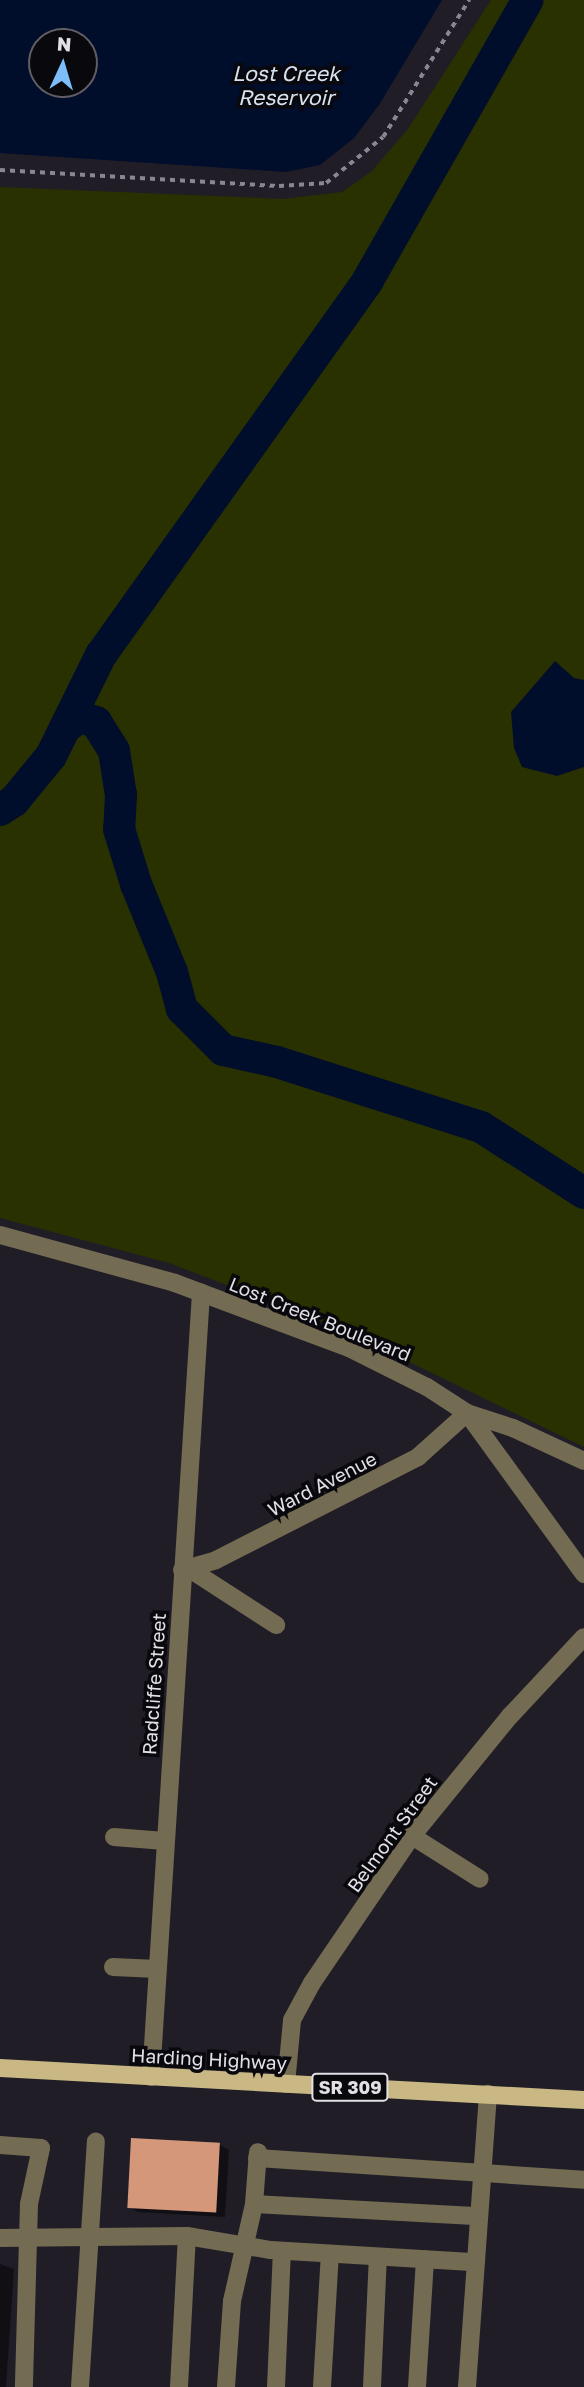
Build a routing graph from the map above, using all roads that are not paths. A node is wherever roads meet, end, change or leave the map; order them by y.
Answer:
1 (0, 1235) edge
2 (201, 1293) junction
3 (467, 1413) junction
4 (584, 1461) edge
5 (185, 1569) junction
6 (584, 1574) edge
7 (276, 1625) dead end
8 (584, 1637) edge
9 (412, 1836) junction
10 (114, 1837) dead end
11 (165, 1841) junction
12 (480, 1880) dead end
13 (113, 1967) dead end
14 (157, 1969) junction
15 (0, 2068) edge
16 (151, 2077) junction
17 (286, 2084) junction
18 (488, 2094) junction
19 (584, 2100) edge
20 (96, 2142) dead end
21 (0, 2145) edge
22 (482, 2173) junction
23 (584, 2180) edge
24 (254, 2204) junction
25 (479, 2216) junction
26 (187, 2236) junction
27 (0, 2238) edge
28 (27, 2239) junction
29 (88, 2239) junction
30 (246, 2246) junction
31 (282, 2251) junction
32 (330, 2254) junction
33 (379, 2257) junction
34 (425, 2259) junction
35 (476, 2262) junction
36 (24, 2387) edge
37 (80, 2387) edge
38 (179, 2387) edge
39 (226, 2387) edge
40 (276, 2387) edge
41 (322, 2387) edge
42 (372, 2387) edge
43 (417, 2387) edge
44 (467, 2387) edge

1 - 2 street, Lost Creek Boulevard
2 - 3 street, Lost Creek Boulevard
2 - 5 street, Radcliffe Street
3 - 4 street
3 - 5 street, Ward Avenue
3 - 6 street, Lost Creek Boulevard
5 - 7 street
5 - 11 street, Radcliffe Street
8 - 9 street, Belmont Street
9 - 12 street
9 - 17 street, Belmont Street
10 - 11 street
11 - 14 street, Radcliffe Street
13 - 14 street
14 - 16 street, Radcliffe Street
15 - 16 main road, Harding Highway / SR 309
16 - 17 main road, Harding Highway / SR 309
17 - 18 main road, Harding Highway / SR 309
18 - 19 main road, Harding Highway / SR 309
18 - 22 street
20 - 29 street
21 - 28 street
22 - 23 street
22 - 24 street
22 - 25 street
24 - 25 street
24 - 30 street
25 - 35 street
26 - 29 street
26 - 30 street
26 - 38 street
27 - 28 street
28 - 29 street
28 - 36 street
29 - 37 street
30 - 31 street
30 - 39 street
31 - 32 street
31 - 40 street
32 - 33 street
32 - 41 street
33 - 34 street
33 - 42 street
34 - 35 street
34 - 43 street
35 - 44 street

